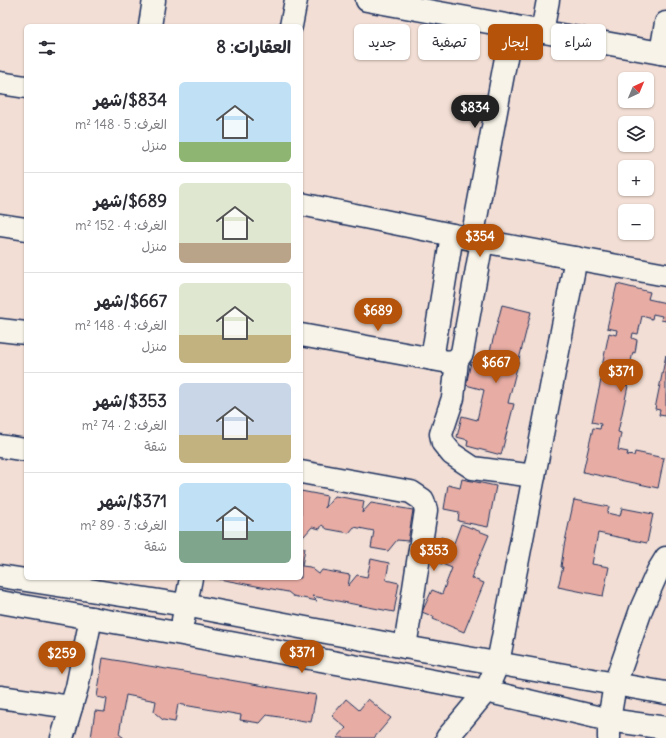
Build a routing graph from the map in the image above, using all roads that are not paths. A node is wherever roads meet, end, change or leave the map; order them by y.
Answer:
1 (154, 0) edge
2 (296, 0) edge
3 (367, 0) edge
4 (548, 0) edge
5 (426, 5) edge
6 (666, 23) edge
7 (150, 24) edge
8 (291, 24) edge
9 (504, 24) edge
10 (543, 27) edge
11 (543, 32) edge
12 (663, 54) edge
13 (505, 60) edge
14 (0, 83) edge
15 (24, 87) edge
16 (303, 204) edge
17 (0, 226) edge
18 (24, 229) edge
19 (469, 238) junction
20 (576, 258) junction
21 (666, 275) edge
22 (0, 330) edge
23 (24, 333) edge
24 (303, 335) edge
25 (432, 358) junction
26 (457, 360) junction
27 (0, 446) edge
28 (24, 450) edge
29 (303, 472) edge
30 (534, 476) junction
31 (666, 558) edge
32 (0, 576) edge
33 (24, 578) edge
34 (47, 580) edge
35 (191, 580) edge
36 (71, 582) edge
37 (0, 602) edge
38 (185, 605) junction
39 (67, 614) junction
40 (91, 618) junction
41 (182, 634) junction
42 (405, 647) junction
43 (498, 663) junction
44 (614, 684) junction
45 (486, 691) junction
46 (666, 693) edge
47 (0, 697) edge
48 (71, 707) junction
49 (666, 728) edge
50 (609, 729) edge
51 (62, 738) edge
52 (447, 738) edge

1 - 7 street
2 - 8 street
3 - 5 street
4 - 10 street
5 - 9 street
6 - 12 street
11 - 12 street
13 - 19 street
14 - 15 street
16 - 19 street
17 - 18 street
19 - 20 street
19 - 25 street
19 - 26 street
20 - 21 street
20 - 30 street
22 - 23 street
24 - 25 street
25 - 26 street
26 - 30 street
27 - 28 street
29 - 42 street
30 - 43 street
31 - 44 street
32 - 33 street
34 - 36 street
35 - 38 street
36 - 38 street
36 - 39 street
37 - 39 street
38 - 41 street
38 - 42 street
39 - 40 street
40 - 41 street
40 - 48 street
41 - 45 street
42 - 43 street
43 - 44 street
43 - 45 street
44 - 46 street
44 - 50 street
45 - 50 street
45 - 52 street
47 - 48 street
48 - 51 street
49 - 50 street

